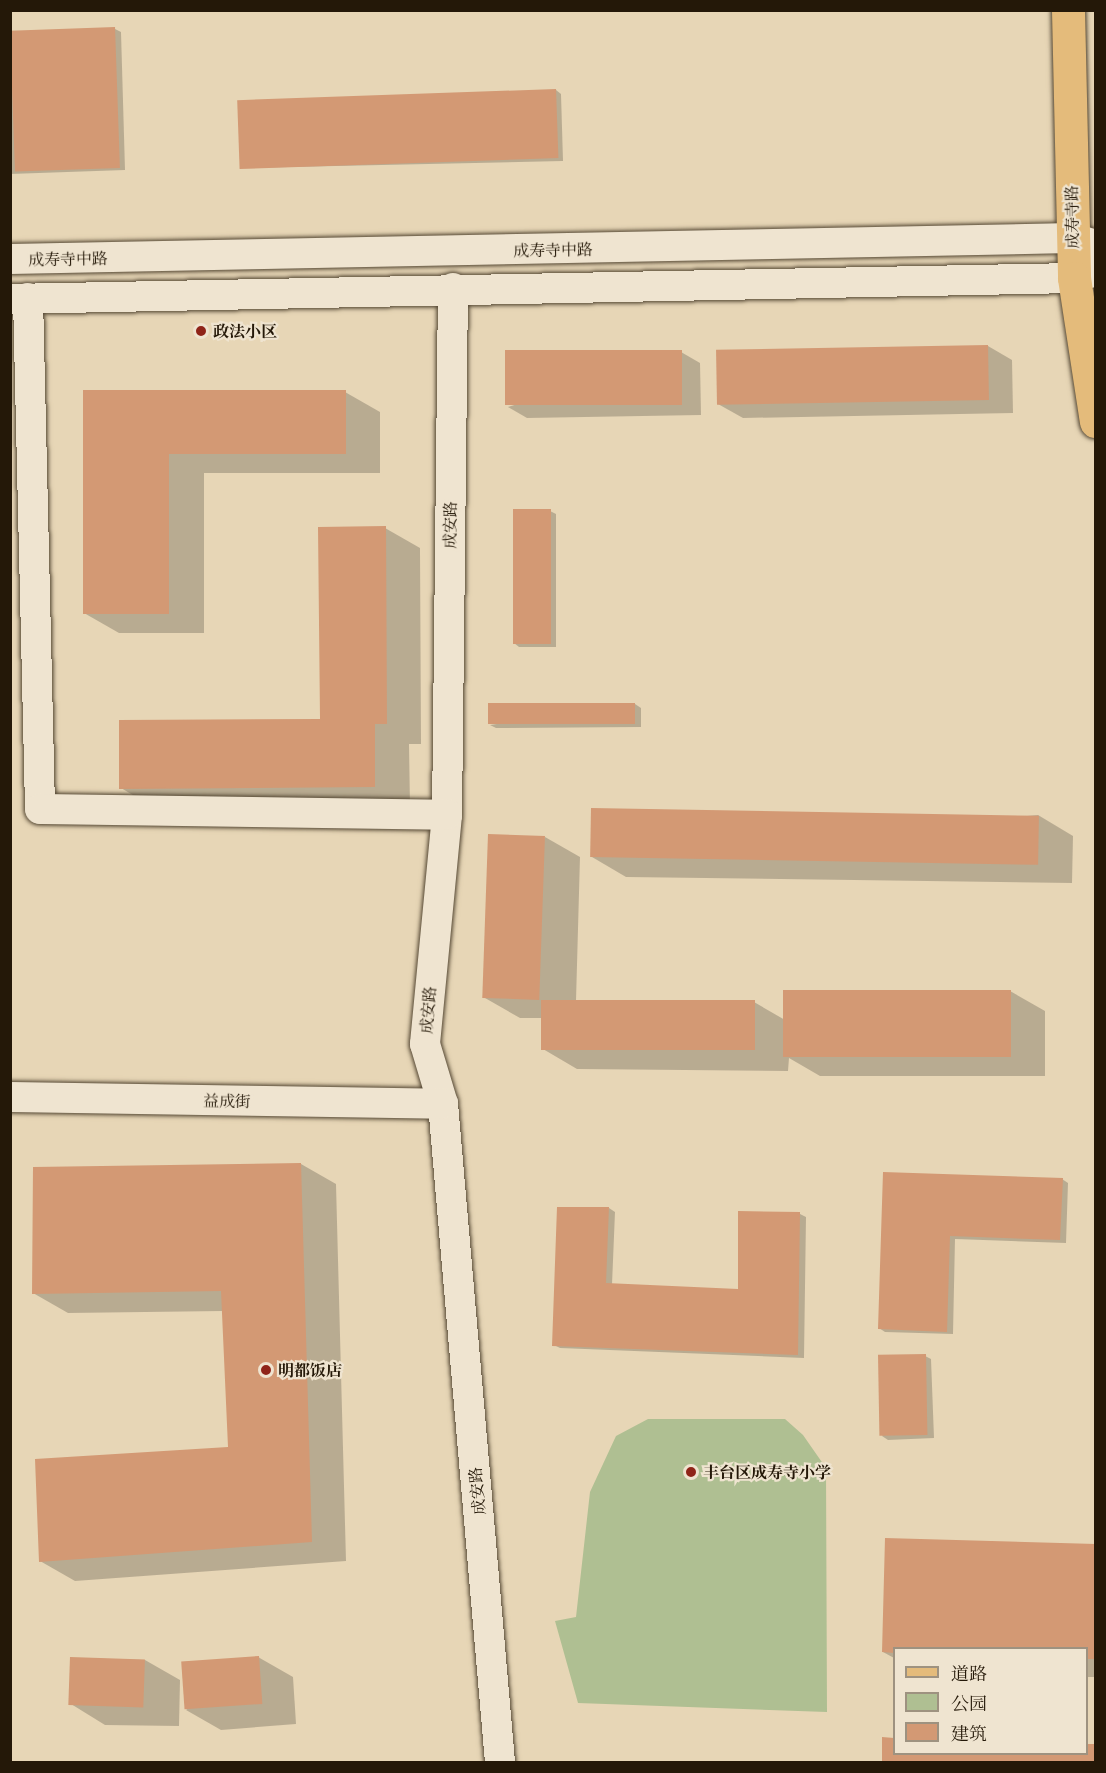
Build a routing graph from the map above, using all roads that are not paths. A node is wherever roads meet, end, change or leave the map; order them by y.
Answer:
1 (1068, 10) edge
2 (1084, 241) edge
3 (10, 260) edge
4 (1085, 274) edge
5 (453, 288) junction
6 (20, 299) edge
7 (1095, 422) edge
8 (447, 815) junction
9 (10, 1097) edge
10 (443, 1104) junction
11 (501, 1762) edge

1 - 2 main road, 成寿寺路
2 - 3 street, 成寿寺中路
2 - 4 main road, 成寿寺路
4 - 5 street
4 - 7 main road, 成寿寺路
5 - 6 street
5 - 8 street, 成安路
6 - 8 street
8 - 10 street, 成安路
9 - 10 street, 益成街
10 - 11 street, 成安路

